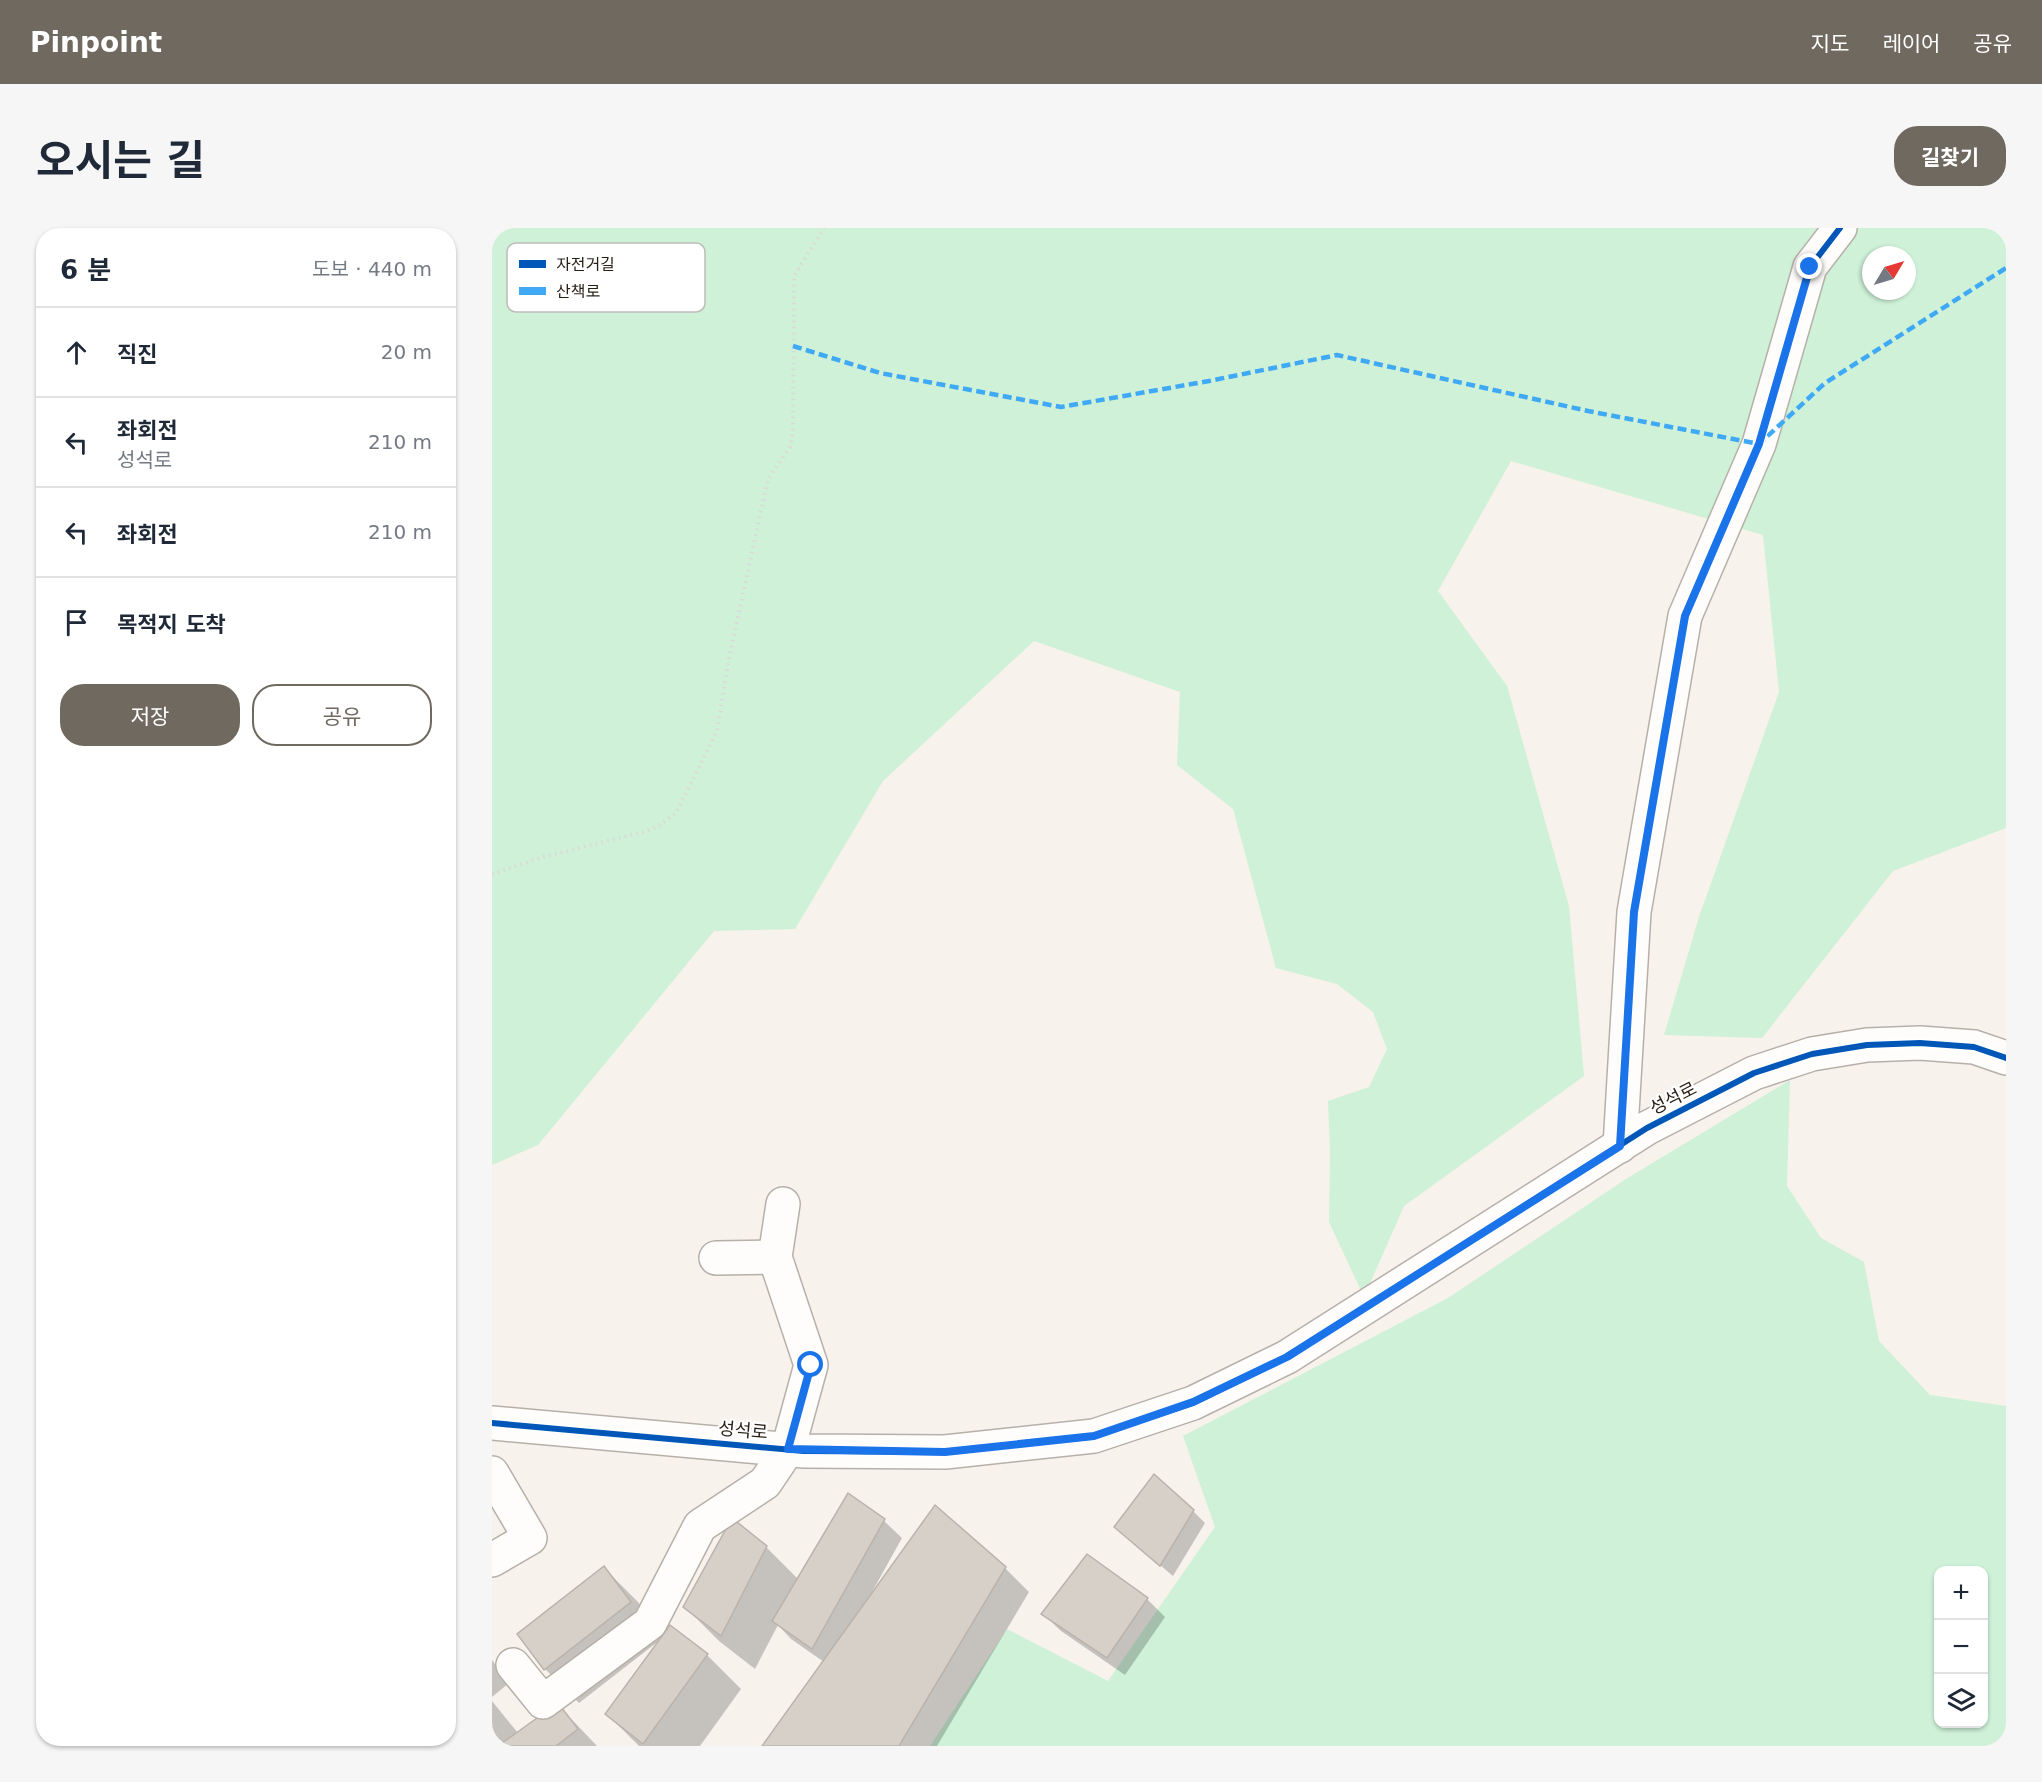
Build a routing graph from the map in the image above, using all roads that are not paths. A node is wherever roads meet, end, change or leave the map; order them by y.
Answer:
1 (1840, 228) edge
2 (2006, 1058) edge
3 (1620, 1146) junction
4 (783, 1204) dead end
5 (775, 1257) junction
6 (716, 1258) dead end
7 (492, 1423) edge
8 (788, 1449) junction
9 (492, 1473) edge
10 (492, 1560) edge
11 (513, 1665) dead end

1 - 3 street
2 - 3 street, 성석로
3 - 8 street, 성석로
4 - 5 street
5 - 6 street
5 - 8 street
7 - 8 street, 성석로
8 - 11 street
9 - 10 street

